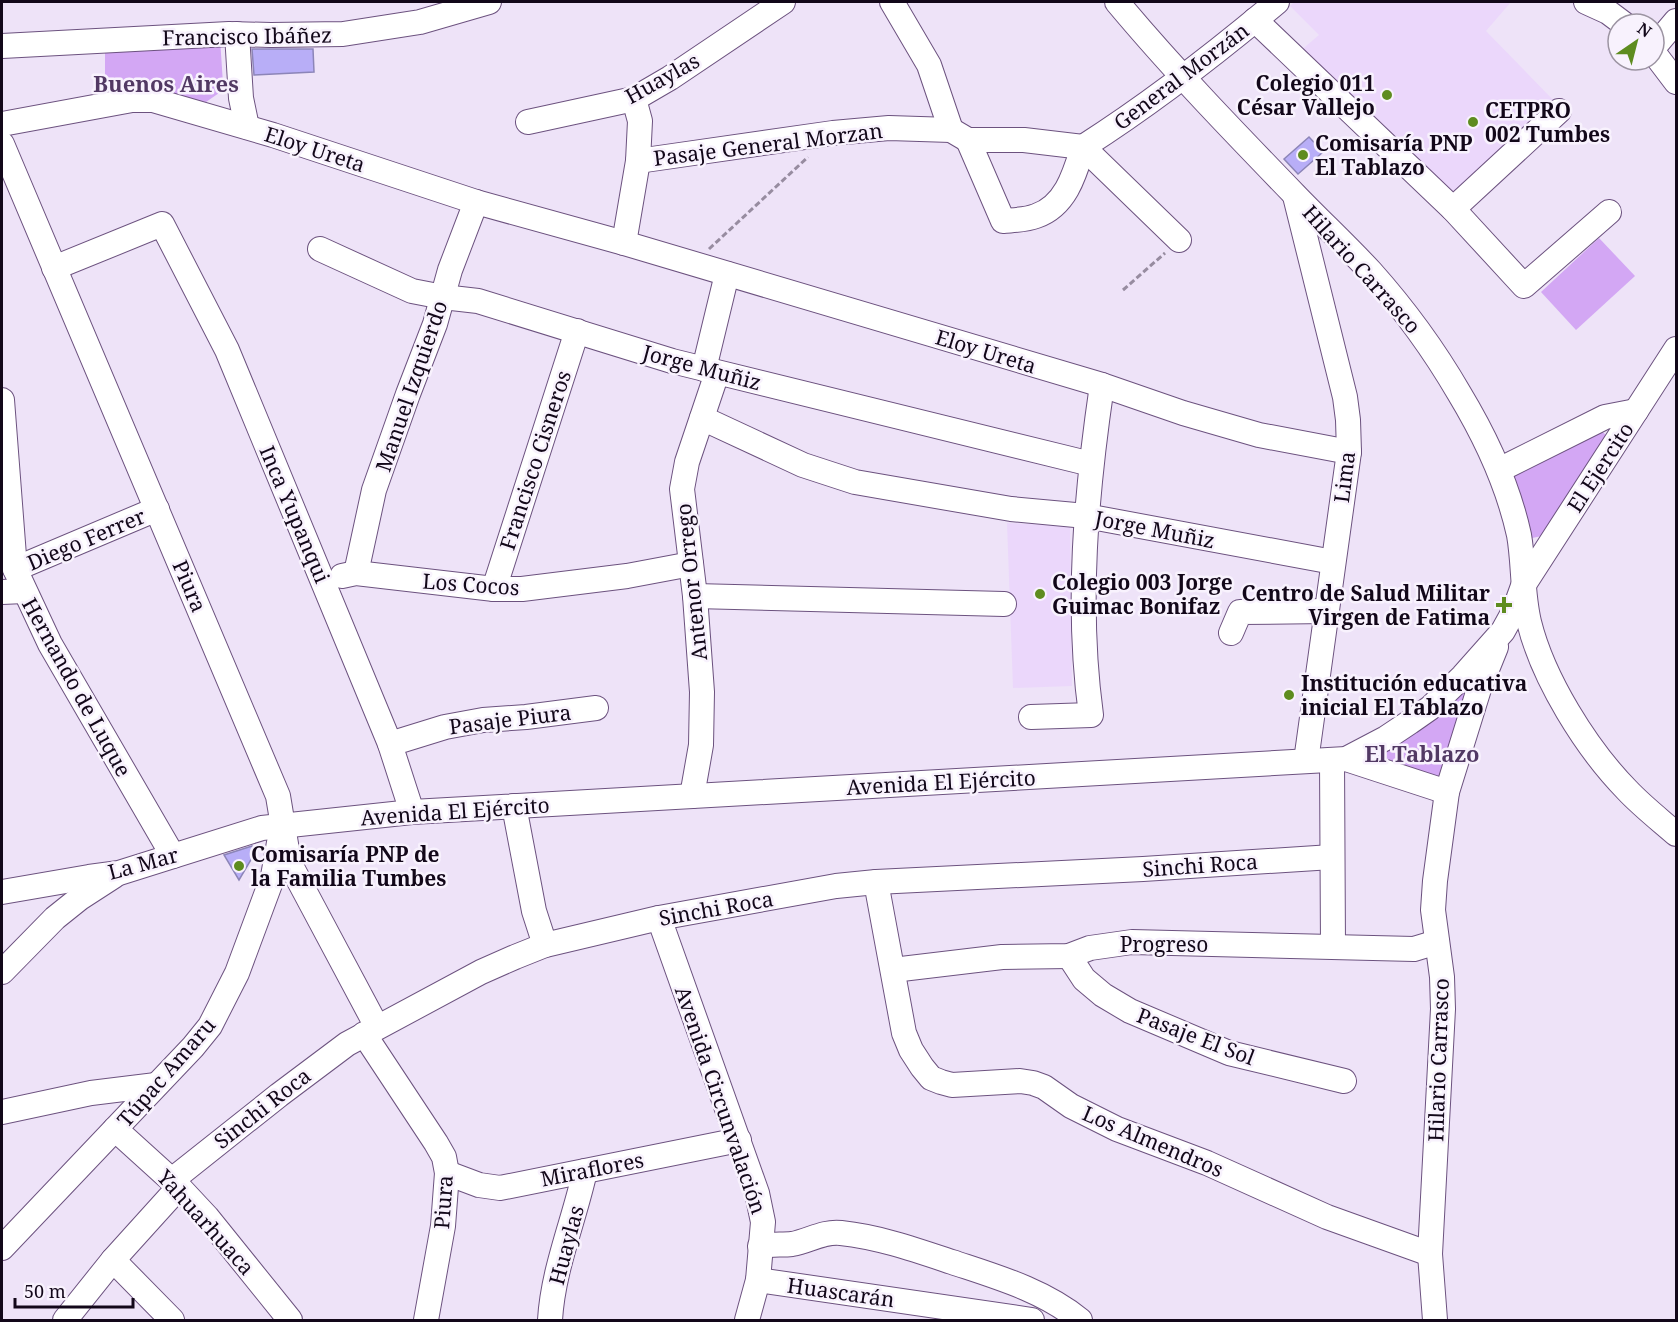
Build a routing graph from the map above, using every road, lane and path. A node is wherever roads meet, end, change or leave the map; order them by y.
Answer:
1 (489, 2) edge
2 (783, 2) edge
3 (892, 2) edge
4 (1117, 2) edge
5 (1277, 2) edge
6 (1586, 2) edge
7 (1608, 12) edge
8 (1256, 20) junction
9 (1677, 21) edge
10 (1666, 33) edge
11 (237, 34) junction
12 (2, 46) edge
13 (1666, 68) edge
14 (1184, 78) junction
15 (1677, 82) edge
16 (634, 99) junction
17 (1558, 111) dead end
18 (528, 122) dead end
19 (2, 124) edge
20 (247, 128) junction
21 (959, 135) junction
22 (2, 144) edge
23 (1083, 147) junction
24 (809, 156) dead end
25 (638, 161) junction
26 (10, 185) edge
27 (1295, 196) junction
28 (476, 202) junction
29 (1453, 209) junction
30 (1609, 212) dead end
31 (1179, 240) joint
32 (624, 243) junction
33 (320, 249) dead end
34 (692, 264) junction
35 (54, 268) junction
36 (727, 274) junction
37 (1123, 290) dead end
38 (443, 297) junction
39 (577, 331) junction
40 (1677, 349) edge
41 (711, 371) junction
42 (1102, 385) junction
43 (2, 400) edge
44 (1636, 411) junction
45 (702, 418) junction
46 (1349, 452) junction
47 (1091, 464) junction
48 (1499, 470) junction
49 (157, 509) junction
50 (1086, 516) junction
51 (1333, 562) junction
52 (691, 564) junction
53 (356, 573) junction
54 (322, 579) junction
55 (14, 584) edge
56 (1523, 586) junction
57 (494, 589) junction
58 (695, 596) junction
59 (1004, 604) dead end
60 (1327, 611) junction
61 (1503, 631) junction
62 (1232, 633) dead end
63 (596, 708) dead end
64 (1031, 717) dead end
65 (390, 744) junction
66 (1339, 760) junction
67 (1306, 761) junction
68 (1447, 792) junction
69 (692, 796) junction
70 (514, 806) junction
71 (412, 812) junction
72 (282, 826) junction
73 (1677, 834) edge
74 (173, 856) junction
75 (1332, 857) junction
76 (119, 873) junction
77 (876, 882) junction
78 (2, 892) edge
79 (659, 918) junction
80 (1437, 942) junction
81 (544, 945) junction
82 (1333, 946) junction
83 (1069, 956) junction
84 (893, 970) junction
85 (2, 972) edge
86 (371, 1030) junction
87 (1344, 1081) dead end
88 (156, 1085) junction
89 (2, 1112) edge
90 (115, 1129) junction
91 (739, 1140) junction
92 (585, 1171) junction
93 (447, 1173) junction
94 (176, 1183) junction
95 (760, 1246) junction
96 (2, 1248) edge
97 (1430, 1254) junction
98 (113, 1260) junction
99 (758, 1280) junction
100 (65, 1320) edge
101 (172, 1320) edge
102 (290, 1320) edge
103 (426, 1320) edge
104 (550, 1320) edge
105 (747, 1320) edge
106 (1032, 1320) edge
107 (1080, 1320) edge
108 (1435, 1320) edge

1 - 11 street, Francisco Ibáñez
2 - 16 street, Huaylas
3 - 21 street
4 - 14 street, Hilario Carrasco
5 - 8 street, General Morzán
6 - 7 street
8 - 14 street, General Morzán
8 - 29 street
9 - 10 street
11 - 12 street, Francisco Ibáñez
11 - 20 street
13 - 15 street
14 - 23 street, General Morzán
14 - 27 street, Hilario Carrasco
16 - 18 street, Huaylas
16 - 25 street
17 - 29 street
19 - 20 street, Eloy Ureta
20 - 28 street, Eloy Ureta
21 - 23 street, Pasaje General Morzan
21 - 23 street
21 - 25 street, Pasaje General Morzan
22 - 26 street, Piura
23 - 31 street
24 - 34 path
25 - 32 street
26 - 35 street, Piura
27 - 46 street, Lima
27 - 48 street, Hilario Carrasco
28 - 32 street, Eloy Ureta
28 - 38 street, Manuel Izquierdo
29 - 30 street
31 - 37 path
32 - 34 street, Eloy Ureta
33 - 38 street, Jorge Muñiz
34 - 36 street, Eloy Ureta
35 - 49 street, Piura
35 - 54 street, Inca Yupanqui
36 - 41 street, Antenor Orrego
36 - 42 street, Eloy Ureta
38 - 39 street, Jorge Muñiz
38 - 53 street, Manuel Izquierdo
39 - 41 street, Jorge Muñiz
39 - 57 street, Francisco Cisneros
40 - 44 street, El Ejercito
41 - 45 street, Antenor Orrego
41 - 47 street, Jorge Muñiz
42 - 46 street, Eloy Ureta
42 - 47 street
43 - 55 street, Hernando de Luque
44 - 48 street
44 - 56 street, El Ejercito
45 - 50 street, Jorge Muñiz
45 - 52 street, Antenor Orrego
46 - 51 street, Lima
47 - 50 street
48 - 56 street, Hilario Carrasco
49 - 55 street, Diego Ferrer
49 - 72 street, Piura
50 - 51 street, Jorge Muñiz
50 - 64 street
51 - 60 street, Lima
52 - 57 street, Los Cocos
52 - 58 street, Antenor Orrego
53 - 54 street, Los Cocos
53 - 57 street, Los Cocos
54 - 65 street, Inca Yupanqui
55 - 74 street, Hernando de Luque
56 - 61 street, Avenida El Ejército
56 - 73 street, Hilario Carrasco
58 - 59 street
58 - 69 street, Antenor Orrego
60 - 62 street
60 - 67 street, Lima
61 - 66 street, Avenida El Ejército
61 - 68 street, Hilario Carrasco
63 - 65 street, Pasaje Piura
65 - 71 street, Inca Yupanqui
66 - 67 street, Avenida El Ejército
66 - 68 street
66 - 75 street
67 - 69 street, Avenida El Ejército
68 - 80 street, Hilario Carrasco
69 - 70 street, Avenida El Ejército
70 - 71 street, Avenida El Ejército
70 - 81 street
71 - 72 street, Avenida El Ejército
72 - 74 street, La Mar
72 - 86 street, Piura
72 - 88 street, Túpac Amaru
74 - 76 street, La Mar
75 - 77 street, Sinchi Roca
75 - 82 street
76 - 78 street, La Mar
76 - 85 street
77 - 79 street, Sinchi Roca
77 - 84 street, Los Almendros
79 - 81 street, Sinchi Roca
79 - 91 street, Avenida Circunvalación
80 - 82 street, Progreso
80 - 97 street, Hilario Carrasco
81 - 86 street, Sinchi Roca
82 - 83 street, Progreso
83 - 84 street, Progreso
83 - 87 street, Pasaje El Sol
84 - 97 street, Los Almendros
86 - 93 street, Piura
86 - 94 street, Sinchi Roca
88 - 89 street
88 - 90 street, Túpac Amaru
90 - 94 street, Yahuarhuaca
90 - 96 street, Túpac Amaru
91 - 92 street, Miraflores
91 - 95 street, Avenida Circunvalación
92 - 93 street, Miraflores
92 - 104 street, Huaylas
93 - 103 street, Piura
94 - 98 street, Sinchi Roca
94 - 102 street, Yahuarhuaca
95 - 99 street, Avenida Circunvalación
95 - 107 street
97 - 108 street, Hilario Carrasco
98 - 100 street, Sinchi Roca
98 - 101 street
99 - 105 street, Avenida Circunvalación
99 - 106 street, Huascarán

